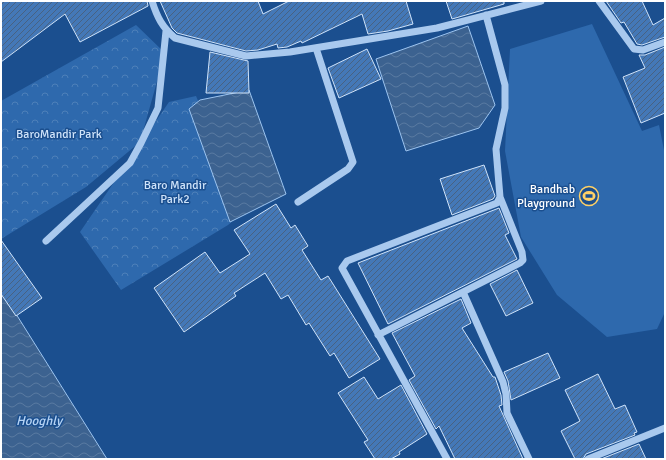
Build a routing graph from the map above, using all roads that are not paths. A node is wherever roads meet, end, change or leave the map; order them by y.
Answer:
1 (152, 1) edge
2 (541, 1) edge
3 (599, 1) edge
4 (486, 15) junction
5 (166, 31) junction
6 (665, 42) edge
7 (316, 48) junction
8 (500, 197) junction
9 (298, 202) dead end
10 (46, 241) dead end
11 (463, 292) junction
12 (378, 335) junction
13 (665, 428) edge
14 (447, 459) edge
15 (529, 459) edge
16 (588, 459) edge

1 - 5 street
2 - 4 street
3 - 6 street
4 - 7 street
4 - 8 street
5 - 7 street
5 - 10 street
7 - 9 street
8 - 11 street
8 - 12 street
11 - 12 street
11 - 15 street
12 - 14 street
13 - 16 street

